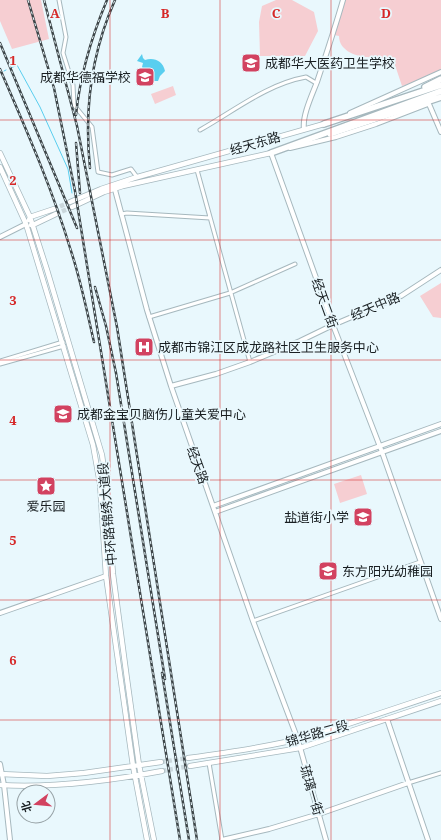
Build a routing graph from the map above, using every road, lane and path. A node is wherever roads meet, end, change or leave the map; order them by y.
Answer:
1 (59, 0) edge
2 (342, 0) edge
3 (441, 72) edge
4 (441, 79) edge
5 (316, 83) junction
6 (441, 85) edge
7 (441, 91) edge
8 (441, 98) edge
9 (386, 104) junction
10 (429, 104) junction
11 (324, 124) junction
12 (304, 129) junction
13 (200, 130) dead end
14 (441, 132) edge
15 (303, 142) junction
16 (0, 153) edge
17 (271, 153) junction
18 (0, 167) edge
19 (197, 170) junction
20 (137, 177) junction
21 (114, 186) junction
22 (70, 202) tunnel mouth
23 (72, 207) tunnel mouth
24 (54, 208) tunnel mouth
25 (56, 214) tunnel mouth
26 (121, 214) junction
27 (30, 217) junction
28 (210, 218) junction
29 (26, 224) junction
30 (33, 225) junction
31 (0, 236) edge
32 (295, 264) dead end
33 (441, 270) edge
34 (230, 293) junction
35 (149, 318) junction
36 (333, 325) junction
37 (63, 344) junction
38 (0, 361) edge
39 (250, 362) junction
40 (0, 364) edge
41 (171, 386) junction
42 (441, 424) edge
43 (441, 432) edge
44 (380, 446) junction
45 (382, 452) junction
46 (213, 506) junction
47 (216, 512) junction
48 (420, 562) junction
49 (106, 576) junction
50 (0, 614) edge
51 (441, 619) edge
52 (254, 621) junction
53 (441, 693) edge
54 (441, 701) edge
55 (387, 719) junction
56 (298, 740) junction
57 (300, 748) junction
58 (188, 758) tunnel mouth
59 (161, 762) tunnel mouth
60 (209, 763) junction
61 (0, 764) edge
62 (139, 765) junction
63 (133, 766) junction
64 (190, 766) tunnel mouth
65 (162, 771) tunnel mouth
66 (441, 773) edge
67 (0, 774) edge
68 (141, 775) junction
69 (135, 776) junction
70 (408, 783) junction
71 (2, 785) edge
72 (319, 814) junction
73 (10, 840) edge
74 (148, 840) edge
75 (154, 840) edge
76 (222, 840) edge
77 (326, 840) edge
78 (428, 840) edge

1 - 20 street
2 - 5 street
3 - 11 street
4 - 9 highway
5 - 12 street
5 - 13 street
6 - 9 highway, 经天东路
7 - 15 highway, 经天东路
8 - 10 street
8 - 15 highway
9 - 11 highway, 经天东路
10 - 14 street
10 - 17 street
11 - 12 main road, 经天东路
12 - 20 main road, 经天东路
15 - 17 highway, 经天东路
16 - 27 main road, 中环路锦绣大道段
17 - 19 main road, 经天东路
17 - 36 street, 经天二街
18 - 29 main road, 中环路锦绣大道段
19 - 21 main road, 经天东路
19 - 28 street
20 - 21 main road, 经天东路
21 - 22 main road, 经天东路
21 - 23 main road, 经天东路
21 - 26 street, 经天路
24 - 27 main road
25 - 30 main road
26 - 28 street
26 - 35 street, 经天路
27 - 29 main road
27 - 30 main road, 中环路锦绣大道段
28 - 34 street
29 - 30 main road
29 - 31 street
29 - 37 main road, 中环路锦绣大道段
30 - 62 main road, 中环路锦绣大道段
32 - 34 street
33 - 36 street, 经天中路
34 - 35 street
34 - 39 street
35 - 41 street, 经天路
36 - 39 street, 经天中路
36 - 44 street, 经天二街
37 - 38 street
37 - 40 street
37 - 49 main road, 中环路锦绣大道段
39 - 41 street, 经天中路
41 - 46 street, 经天路
42 - 44 street
43 - 45 street
44 - 45 street, 经天二街
44 - 46 street
45 - 47 street
45 - 48 street, 经天二街
46 - 47 street, 经天路
47 - 52 street, 经天路
48 - 51 street, 经天二街
48 - 52 street
49 - 50 street
49 - 63 main road, 中环路锦绣大道段
52 - 56 street, 经天路
53 - 56 main road, 锦华路二段
54 - 55 main road, 锦华路二段
55 - 57 main road, 锦华路二段
55 - 70 street
56 - 57 street, 琉璃一街
56 - 58 main road, 锦华路二段
57 - 60 main road, 锦华路二段
57 - 72 street, 琉璃一街
59 - 62 main road
60 - 64 main road, 锦华路二段
60 - 76 street
61 - 67 street
62 - 63 main road
62 - 68 main road, 中环路锦绣大道段
63 - 67 main road
63 - 69 main road, 中环路锦绣大道段
65 - 68 main road
66 - 70 street
67 - 71 street
68 - 69 main road
68 - 75 main road, 中环路锦绣大道段
69 - 71 main road
69 - 74 main road, 中环路锦绣大道段
70 - 72 street
70 - 78 street
71 - 73 street
72 - 76 street
72 - 77 street, 琉璃一街

